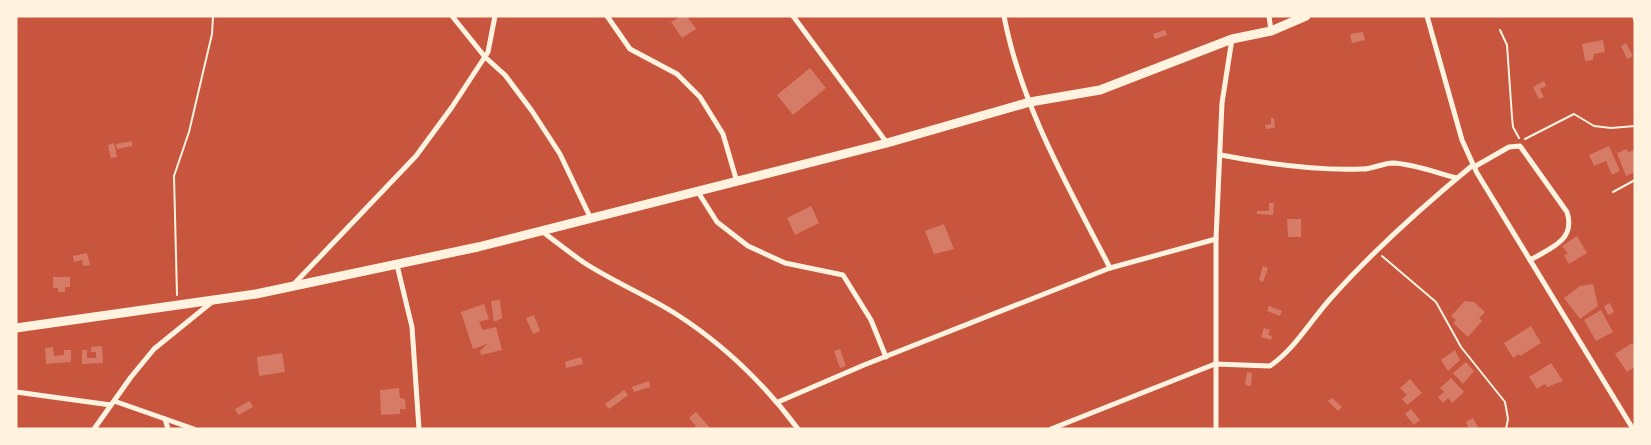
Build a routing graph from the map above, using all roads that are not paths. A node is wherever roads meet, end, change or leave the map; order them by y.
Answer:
1 (452, 16) edge
2 (607, 16) edge
3 (792, 16) edge
4 (1004, 16) edge
5 (1269, 16) edge
6 (1306, 16) edge
7 (1426, 16) edge
8 (495, 17) edge
9 (1271, 31) junction
10 (1232, 40) junction
11 (485, 57) junction
12 (1030, 102) junction
13 (887, 143) junction
14 (1221, 155) junction
15 (1474, 166) junction
16 (1457, 178) junction
17 (737, 182) junction
18 (698, 192) junction
19 (591, 220) junction
20 (543, 232) junction
21 (1216, 239) junction
22 (1530, 260) junction
23 (397, 265) junction
24 (1110, 268) junction
25 (293, 286) junction
26 (215, 300) junction
27 (16, 328) edge
28 (886, 357) junction
29 (1215, 364) junction
30 (16, 392) edge
31 (778, 402) junction
32 (113, 403) junction
33 (165, 419) junction
34 (94, 429) edge
35 (168, 429) edge
36 (194, 429) edge
37 (419, 429) edge
38 (798, 429) edge
39 (1050, 429) edge
40 (1216, 429) edge
41 (1633, 429) edge

1 - 11 street
2 - 17 street
3 - 13 street
4 - 12 street
5 - 9 street
6 - 9 main road
7 - 15 street
8 - 11 street
9 - 10 main road
10 - 12 main road
10 - 14 street
11 - 19 street
11 - 25 street
12 - 13 main road
12 - 24 street
13 - 17 main road
14 - 16 street
14 - 21 street
15 - 16 street
15 - 22 street
15 - 22 street
16 - 29 street
17 - 18 main road
18 - 19 main road
18 - 28 street
19 - 20 main road
20 - 23 main road
20 - 31 street
21 - 24 street
21 - 29 street
22 - 41 street
23 - 25 main road
23 - 37 street
24 - 28 street
25 - 26 main road
26 - 27 main road
26 - 32 street
28 - 31 street
29 - 39 street
29 - 40 street
30 - 32 street
31 - 38 street
32 - 33 street
32 - 34 street
33 - 35 street
33 - 36 street

